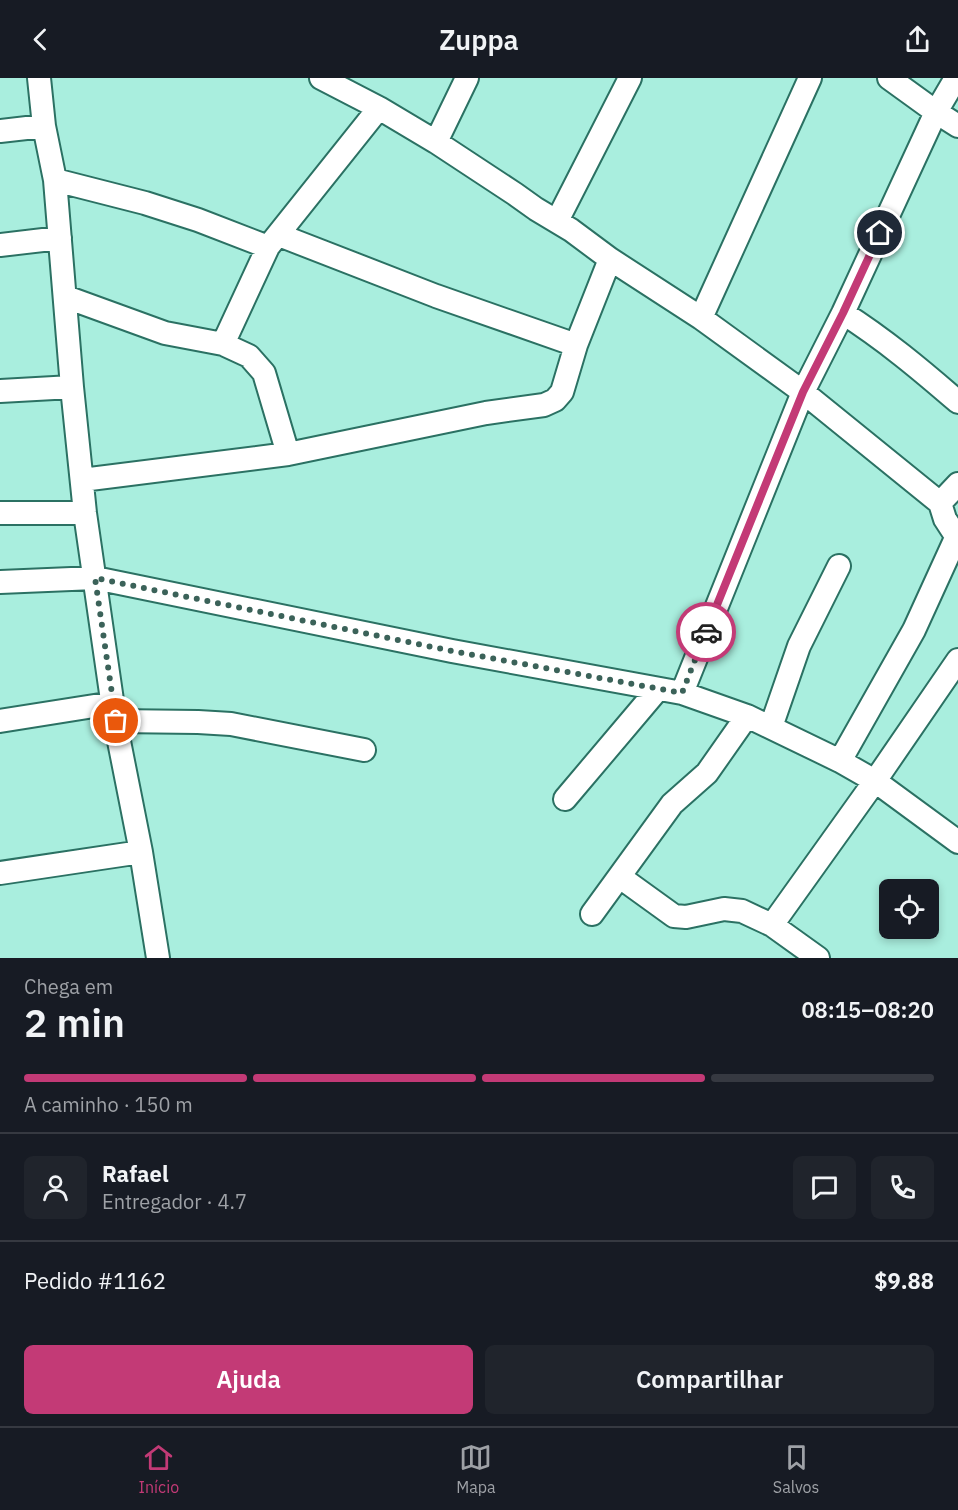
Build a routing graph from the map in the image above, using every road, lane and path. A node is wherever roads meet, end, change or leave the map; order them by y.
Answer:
1 (39, 78) edge
2 (321, 78) edge
3 (467, 78) edge
4 (630, 78) edge
5 (810, 78) edge
6 (889, 78) edge
7 (956, 78) edge
8 (379, 108) junction
9 (936, 112) junction
10 (44, 126) junction
11 (958, 126) edge
12 (0, 131) edge
13 (436, 142) junction
14 (56, 180) junction
15 (556, 221) junction
16 (60, 238) junction
17 (274, 241) junction
18 (0, 245) edge
19 (610, 259) junction
20 (66, 297) junction
21 (843, 313) junction
22 (701, 318) junction
23 (223, 344) junction
24 (576, 345) junction
25 (72, 387) junction
26 (0, 391) edge
27 (803, 392) junction
28 (958, 402) edge
29 (288, 454) junction
30 (82, 480) junction
31 (958, 484) edge
32 (940, 503) junction
33 (0, 513) edge
34 (86, 513) junction
35 (957, 539) edge
36 (838, 566) dead end
37 (95, 578) junction
38 (0, 582) edge
39 (958, 660) edge
40 (658, 689) junction
41 (682, 693) junction
42 (114, 712) junction
43 (747, 716) junction
44 (0, 721) edge
45 (771, 727) junction
46 (364, 750) dead end
47 (840, 761) junction
48 (875, 781) junction
49 (565, 799) dead end
50 (958, 842) edge
51 (141, 852) junction
52 (0, 873) edge
53 (620, 877) junction
54 (592, 914) dead end
55 (772, 925) junction
56 (158, 958) edge
57 (818, 958) edge

1 - 10 street
2 - 8 street
3 - 13 street
4 - 15 street
5 - 22 street
6 - 9 street
7 - 9 street
8 - 13 street
8 - 17 street
9 - 11 street
9 - 21 street
10 - 12 street
10 - 14 street
13 - 15 street
14 - 16 street
14 - 17 street
15 - 19 street
16 - 18 street
16 - 20 street
17 - 23 street
17 - 24 street
19 - 22 street
19 - 24 street
20 - 23 street
20 - 25 street
21 - 27 street
21 - 28 street
22 - 27 street
23 - 29 street
24 - 29 street
25 - 26 street
25 - 30 street
27 - 32 street
27 - 41 street
29 - 30 street
30 - 34 street
31 - 32 street
32 - 35 street
33 - 34 street
34 - 37 street
35 - 47 street
36 - 45 street
37 - 38 street
37 - 40 street
37 - 42 street
39 - 48 street
40 - 41 street
40 - 49 street
41 - 43 street
42 - 44 street
42 - 46 street
42 - 51 street
43 - 45 street
43 - 53 street
45 - 47 street
47 - 48 street
48 - 50 street
48 - 55 street
51 - 52 street
51 - 56 street
53 - 54 street
53 - 55 street
55 - 57 street

